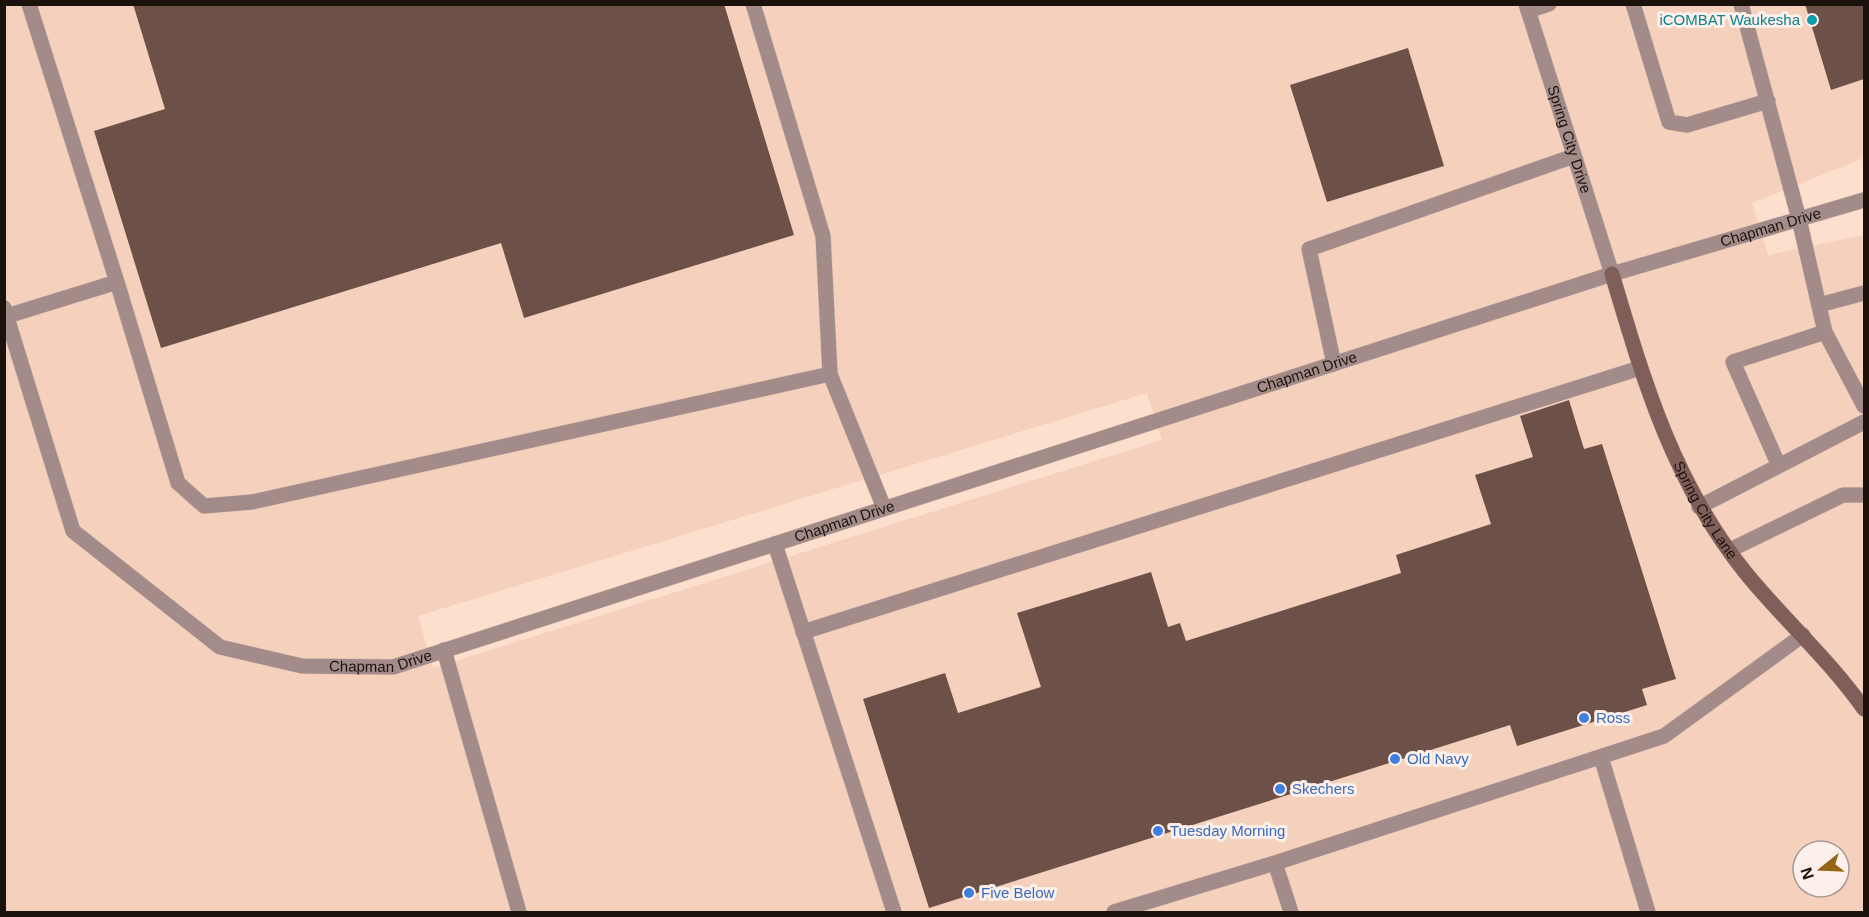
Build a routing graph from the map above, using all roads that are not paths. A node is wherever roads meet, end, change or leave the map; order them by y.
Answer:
1 (29, 4) edge
2 (753, 4) edge
3 (1549, 4) edge
4 (1633, 4) edge
5 (1740, 4) edge
6 (1527, 8) edge
7 (1768, 101) junction
8 (1574, 156) junction
9 (1864, 200) edge
10 (1799, 219) junction
11 (1612, 274) junction
12 (117, 282) junction
13 (1864, 294) edge
14 (1819, 305) junction
15 (6, 312) edge
16 (1825, 332) junction
17 (1334, 364) junction
18 (1640, 368) junction
19 (830, 374) junction
20 (1864, 406) edge
21 (1864, 422) edge
22 (1779, 466) junction
23 (1864, 495) edge
24 (1700, 507) junction
25 (884, 508) junction
26 (775, 544) junction
27 (1730, 550) junction
28 (803, 632) junction
29 (1803, 635) junction
30 (444, 650) junction
31 (1864, 709) edge
32 (1601, 757) junction
33 (1275, 863) junction
34 (519, 912) edge
35 (894, 912) edge
36 (1114, 912) edge
37 (1291, 912) edge
38 (1648, 912) edge

1 - 12 street
2 - 19 street
3 - 6 street
4 - 7 street
5 - 7 street
6 - 8 street, Spring City Drive
7 - 10 street
8 - 11 street, Spring City Drive
8 - 17 street
9 - 10 street, Chapman Drive
10 - 11 street, Chapman Drive
10 - 14 street
11 - 17 street, Chapman Drive
11 - 18 street, Spring City Lane
12 - 15 street
12 - 19 street
13 - 14 street
14 - 16 street
15 - 30 street, Chapman Drive
16 - 20 street
16 - 22 street
17 - 25 street, Chapman Drive
18 - 24 street, Spring City Lane
18 - 28 street
19 - 25 street
21 - 22 street
22 - 24 street
23 - 27 street
24 - 27 street, Spring City Lane
25 - 26 street, Chapman Drive
26 - 28 street
26 - 30 street, Chapman Drive
27 - 29 street, Spring City Lane
28 - 35 street
29 - 31 street, Spring City Lane
29 - 32 street
30 - 34 street
32 - 33 street
32 - 38 street
33 - 36 street
33 - 37 street

